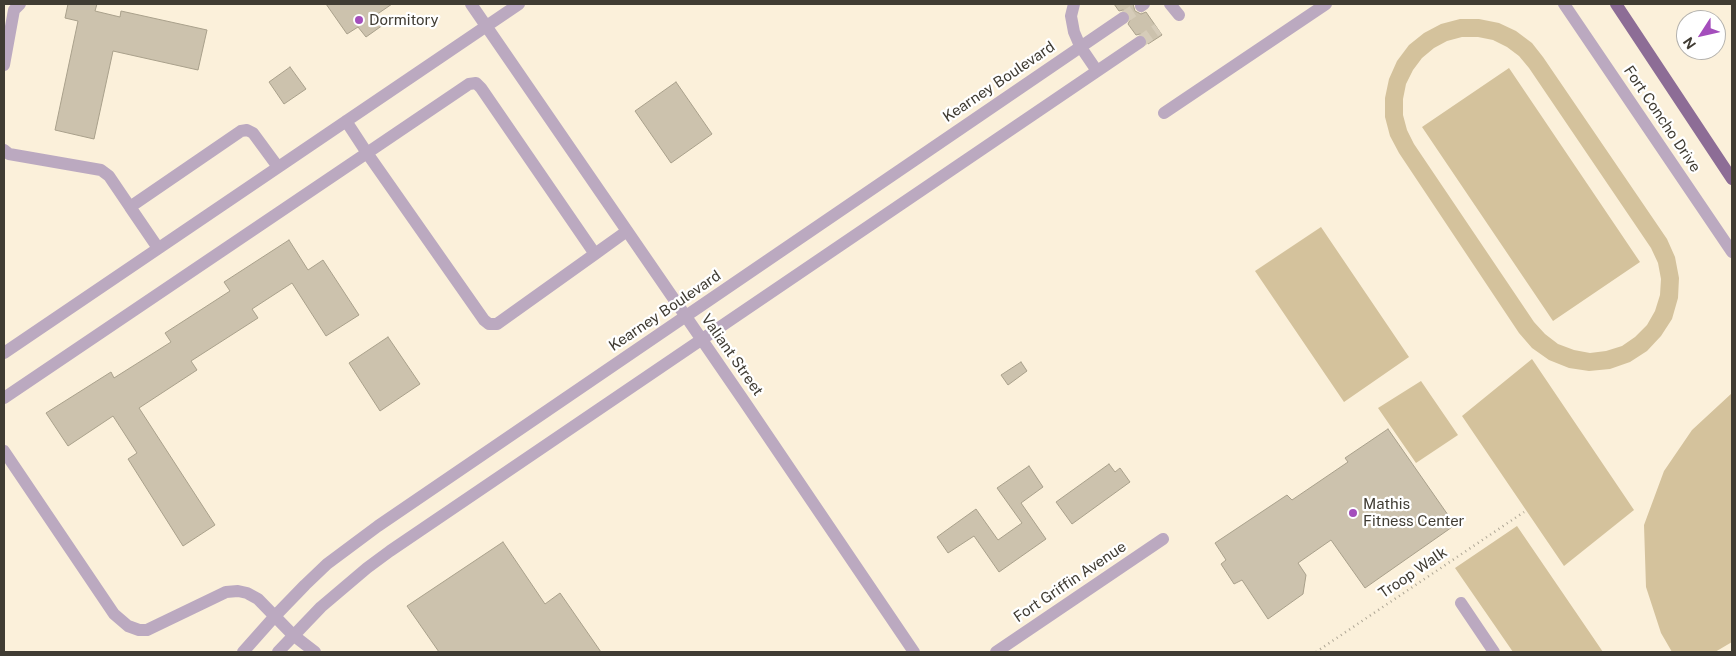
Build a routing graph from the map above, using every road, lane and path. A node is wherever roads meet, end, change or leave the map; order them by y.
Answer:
1 (20, 4) edge
2 (471, 4) edge
3 (519, 4) edge
4 (1074, 4) edge
5 (1170, 4) edge
6 (1326, 4) edge
7 (1564, 4) edge
8 (1616, 4) edge
9 (1178, 15) dead end
10 (1123, 18) tunnel mouth
11 (486, 26) junction
12 (1140, 42) tunnel mouth
13 (1080, 46) junction
14 (4, 64) edge
15 (1096, 71) junction
16 (1164, 113) dead end
17 (346, 121) junction
18 (4, 150) edge
19 (367, 152) junction
20 (278, 167) junction
21 (1732, 178) edge
22 (130, 207) junction
23 (627, 230) junction
24 (158, 248) junction
25 (1732, 252) edge
26 (595, 254) junction
27 (686, 317) junction
28 (702, 340) junction
29 (4, 353) edge
30 (4, 398) edge
31 (4, 451) edge
32 (1524, 512) dead end
33 (1162, 538) dead end
34 (1461, 603) dead end
35 (275, 616) junction
36 (293, 635) junction
37 (243, 652) edge
38 (278, 652) edge
39 (315, 652) edge
40 (914, 652) edge
41 (996, 652) edge
42 (1316, 652) edge
43 (1494, 652) edge

1 - 14 street
2 - 11 street, Valiant Street
3 - 11 street
4 - 13 street
5 - 9 street
6 - 16 street
7 - 25 street, Fort Concho Drive
8 - 21 main road
10 - 13 street, Kearney Boulevard
11 - 17 street
11 - 23 street, Valiant Street
12 - 15 street
13 - 15 street
13 - 27 street, Kearney Boulevard
15 - 28 street
17 - 19 street
17 - 20 street
18 - 22 street
19 - 26 street
19 - 26 street
19 - 30 street
20 - 22 street
20 - 24 street
22 - 24 street
23 - 26 street
23 - 27 street, Valiant Street
24 - 29 street
27 - 28 street, Valiant Street
27 - 35 street, Kearney Boulevard
28 - 36 street
28 - 40 street, Valiant Street
31 - 35 street
32 - 42 path, Troop Walk
33 - 41 street, Fort Griffin Avenue
34 - 43 street
35 - 36 street
35 - 37 street, Kearney Boulevard
36 - 38 street
36 - 39 street

